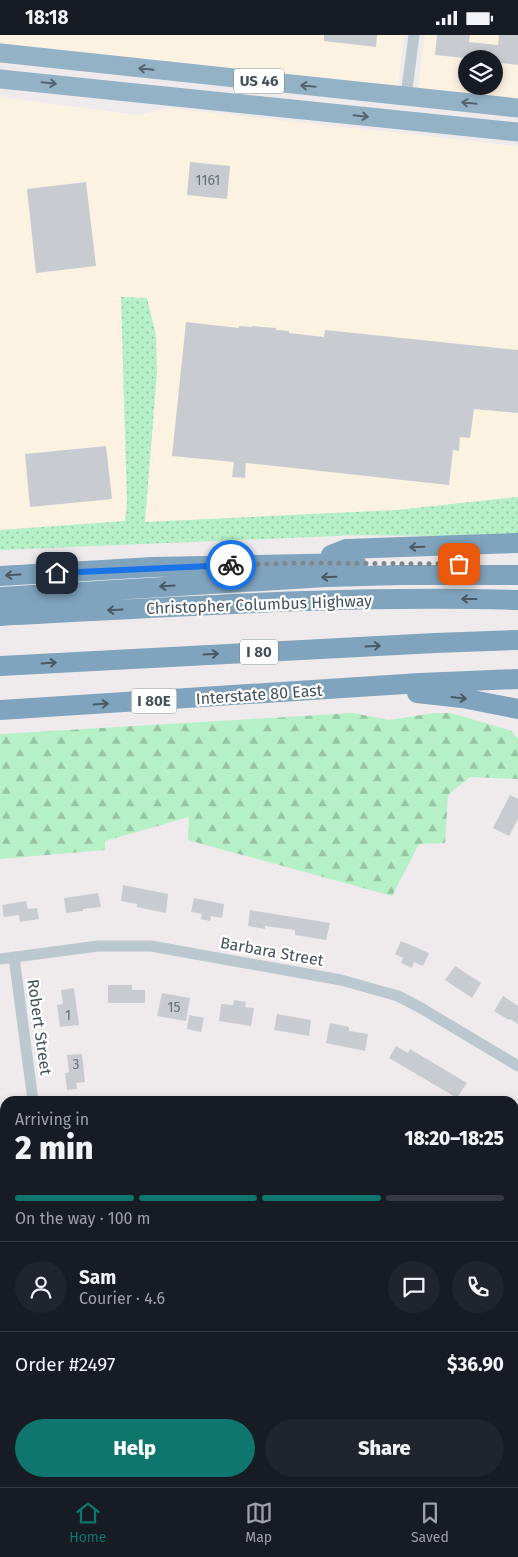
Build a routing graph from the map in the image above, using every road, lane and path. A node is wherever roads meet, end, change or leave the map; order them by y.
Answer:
1 (414, 35) edge
2 (0, 53) edge
3 (0, 79) edge
4 (406, 96) junction
5 (518, 108) edge
6 (518, 132) edge
7 (518, 543) edge
8 (306, 563) junction
9 (518, 565) edge
10 (518, 575) edge
11 (0, 576) edge
12 (0, 597) edge
13 (518, 600) edge
14 (0, 616) edge
15 (518, 640) edge
16 (0, 666) edge
17 (518, 679) edge
18 (358, 688) junction
19 (518, 709) edge
20 (0, 710) edge
21 (14, 957) junction
22 (0, 959) edge
23 (518, 1066) edge
24 (32, 1096) edge

1 - 4 street
4 -> 2 highway, US 46
3 -> 6 highway, US 46
5 -> 4 highway, US 46
7 -> 8 highway
8 - 9 highway
8 -> 11 highway
10 -> 12 highway
13 -> 14 highway, Christopher Columbus Highway
16 -> 15 highway, I 80
17 - 18 highway, Interstate 80 East / I 80E
18 -> 19 highway
20 -> 18 highway, Interstate 80 East / I 80E
21 - 22 street, Barbara Street
21 - 23 street, Barbara Street
21 - 24 street, Robert Street

